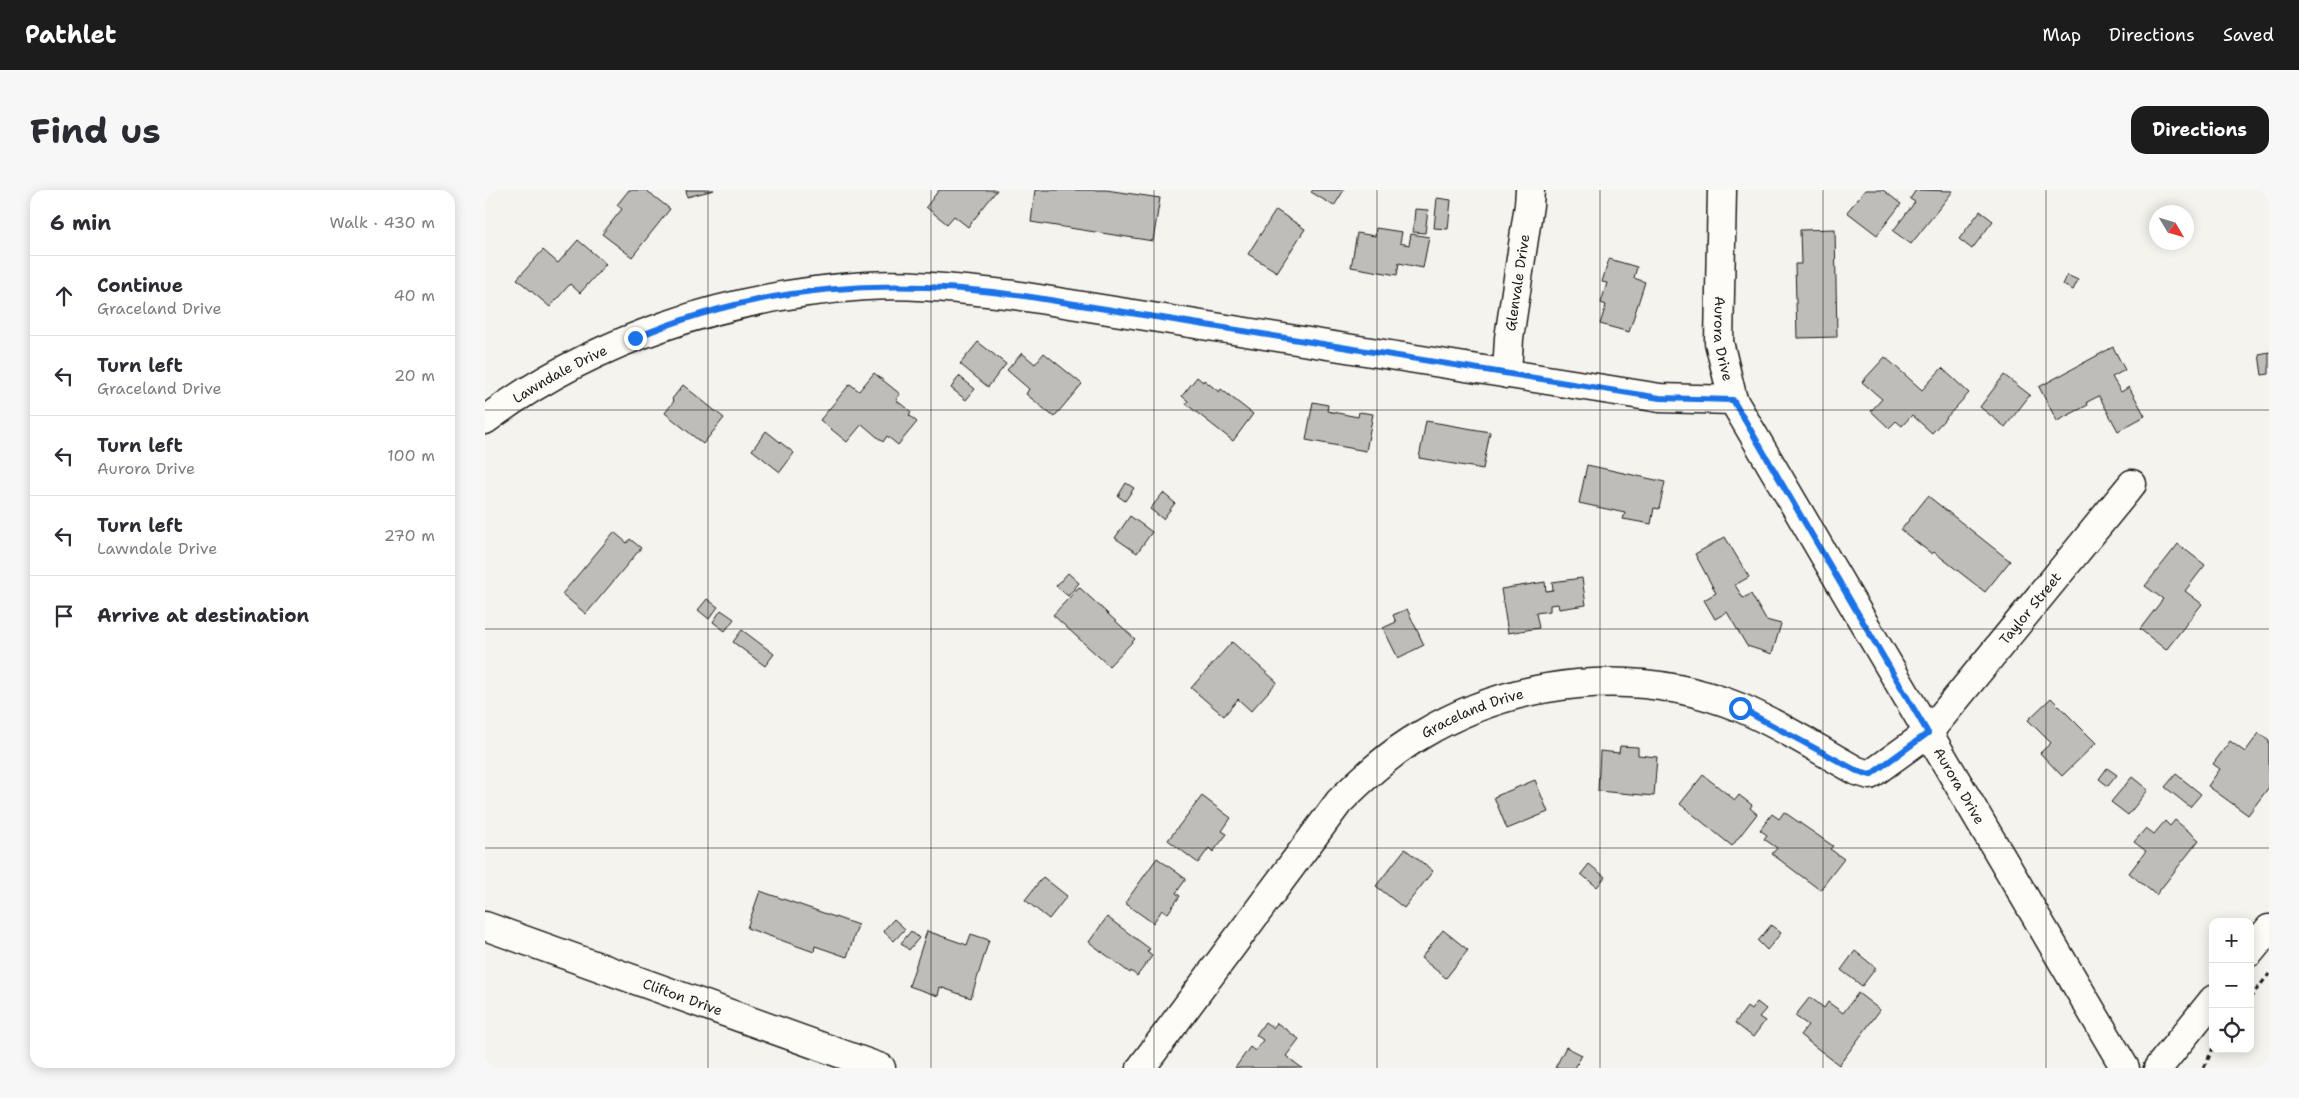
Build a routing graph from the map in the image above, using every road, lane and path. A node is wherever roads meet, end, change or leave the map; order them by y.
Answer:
1 (1530, 190) edge
2 (1722, 190) edge
3 (1507, 374) junction
4 (1733, 400) junction
5 (485, 420) edge
6 (2132, 484) dead end
7 (1928, 733) junction
8 (485, 926) edge
9 (2269, 929) edge
10 (2254, 947) edge
11 (2269, 974) edge
12 (2254, 993) edge
13 (2209, 1005) edge
14 (2211, 1053) edge
15 (881, 1068) edge
16 (1141, 1068) edge
17 (2125, 1068) edge
18 (2158, 1068) edge
19 (2204, 1068) edge

1 - 3 street, Glenvale Drive
2 - 4 street, Aurora Drive
3 - 4 street, Lawndale Drive
3 - 5 street, Lawndale Drive
4 - 7 street, Aurora Drive
6 - 7 street, Taylor Street
7 - 16 street, Graceland Drive
7 - 17 street, Aurora Drive
8 - 15 street, Clifton Drive
9 - 10 street
11 - 12 path
13 - 18 street
14 - 19 path

